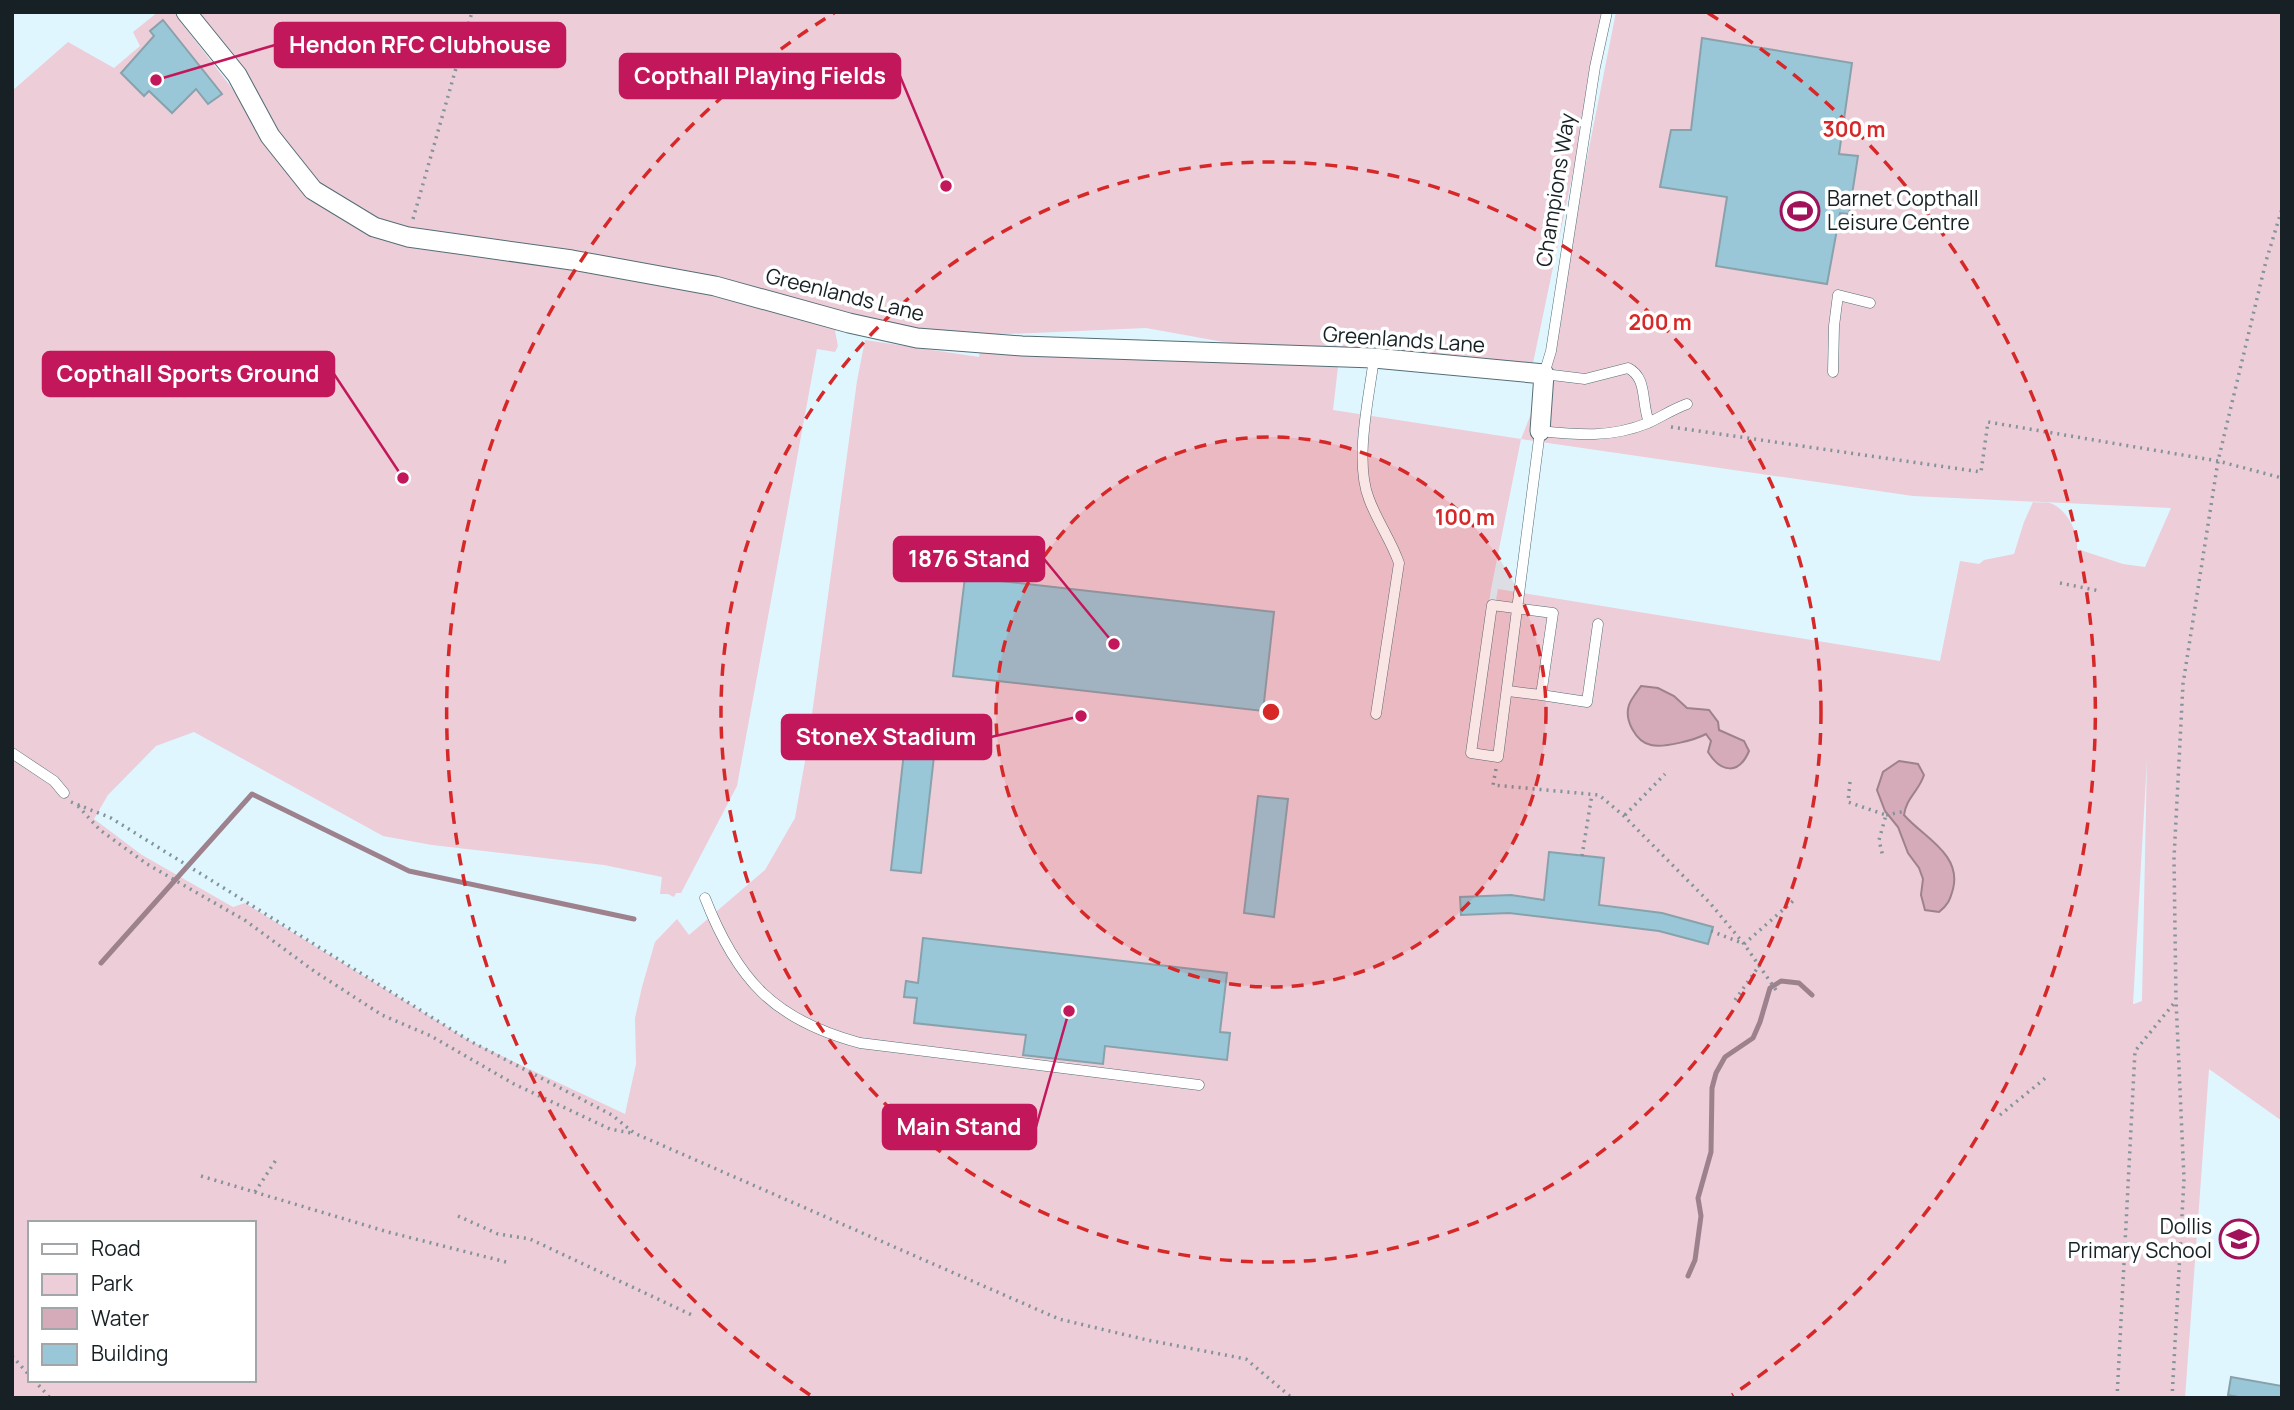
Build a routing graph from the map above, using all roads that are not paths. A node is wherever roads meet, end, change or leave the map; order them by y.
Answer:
1 (186, 12) edge
2 (1607, 12) edge
3 (1870, 303) dead end
4 (1374, 358) junction
5 (1833, 372) dead end
6 (1544, 374) junction
7 (1687, 404) dead end
8 (1649, 422) junction
9 (1540, 431) junction
10 (1519, 609) junction
11 (1598, 624) dead end
12 (1508, 691) junction
13 (1541, 695) junction
14 (1376, 714) dead end
15 (12, 752) edge
16 (64, 793) road end
17 (705, 898) dead end
18 (1199, 1085) dead end

1 - 4 street, Greenlands Lane
2 - 6 lane, Champions Way
3 - 5 lane
4 - 6 street, Greenlands Lane
4 - 14 lane
6 - 8 lane
6 - 9 street
7 - 8 lane
8 - 9 lane
9 - 10 lane
10 - 12 lane
10 - 12 lane
10 - 13 lane
11 - 13 lane
12 - 13 lane
15 - 16 lane
17 - 18 lane

